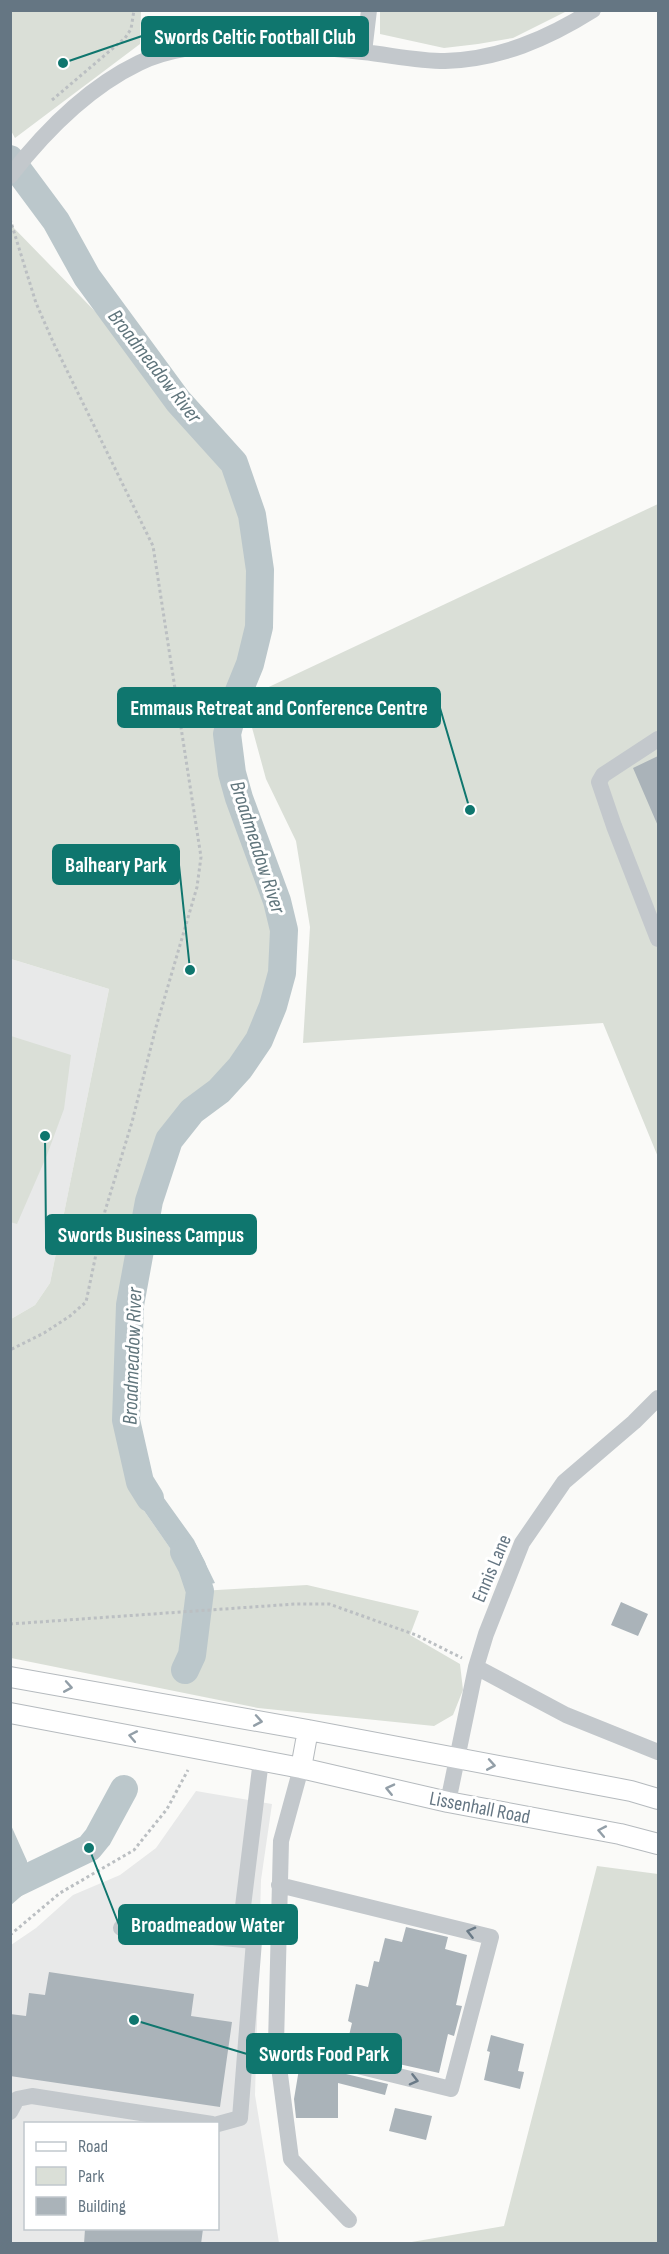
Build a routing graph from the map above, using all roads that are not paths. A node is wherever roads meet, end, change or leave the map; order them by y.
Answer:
1 (369, 10) edge
2 (593, 10) edge
3 (364, 52) junction
4 (10, 176) edge
5 (658, 739) edge
6 (658, 939) edge
7 (658, 1398) edge
8 (476, 1667) junction
9 (10, 1677) edge
10 (10, 1713) edge
11 (308, 1730) junction
12 (658, 1752) edge
13 (261, 1760) junction
14 (458, 1760) junction
15 (301, 1768) junction
16 (658, 1799) edge
17 (448, 1802) junction
18 (658, 1844) edge
19 (279, 1885) junction
20 (122, 1929) dead end
21 (239, 1940) junction
22 (276, 2044) junction
23 (10, 2112) edge
24 (199, 2122) edge
25 (219, 2124) edge
26 (349, 2220) dead end

1 - 3 street
2 - 3 street
3 - 4 street
5 - 6 street
7 - 8 street, Ennis Lane
8 - 12 street
8 - 14 street, Ennis Lane
9 -> 11 main road
13 -> 10 main road, Lissenhall Road
11 - 14 main road
11 - 15 main road
13 - 15 main road, Lissenhall Road
13 - 21 street
14 -> 16 main road
14 - 17 street, Ennis Lane
17 -> 15 main road, Lissenhall Road
15 - 19 street
18 -> 17 main road, Lissenhall Road
19 - 22 street
22 -> 19 street
20 - 21 street
21 - 25 street
22 - 26 street
23 - 24 street

